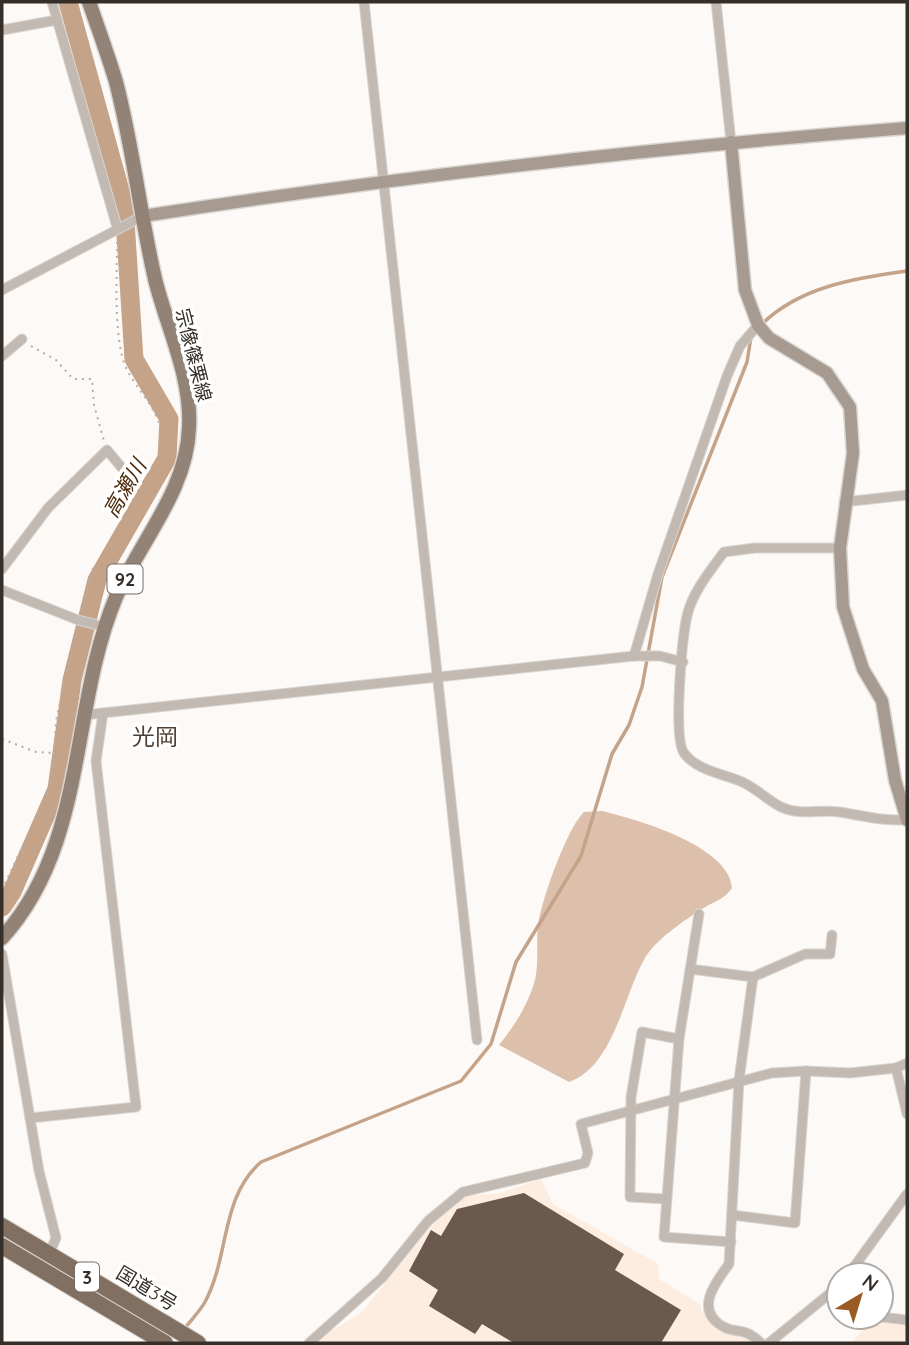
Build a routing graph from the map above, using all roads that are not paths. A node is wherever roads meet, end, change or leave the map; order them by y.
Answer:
1 (52, 2) edge
2 (89, 2) edge
3 (364, 2) edge
4 (716, 2) edge
5 (57, 20) junction
6 (2, 30) edge
7 (907, 128) edge
8 (732, 142) junction
9 (383, 182) junction
10 (138, 218) junction
11 (119, 226) junction
12 (3, 285) edge
13 (758, 325) junction
14 (22, 339) road end
15 (2, 356) edge
16 (132, 480) dead end
17 (907, 495) edge
18 (844, 502) junction
19 (840, 548) junction
20 (2, 569) edge
21 (2, 590) edge
22 (105, 627) junction
23 (634, 656) junction
24 (683, 662) junction
25 (438, 677) junction
26 (103, 713) junction
27 (84, 715) junction
28 (907, 820) edge
29 (699, 914) dead end
30 (832, 935) dead end
31 (2, 938) edge
32 (2, 954) edge
33 (690, 969) junction
34 (753, 977) junction
35 (679, 1039) junction
36 (477, 1040) dead end
37 (907, 1063) edge
38 (896, 1068) junction
39 (806, 1071) junction
40 (739, 1080) junction
41 (672, 1100) junction
42 (634, 1110) junction
43 (907, 1114) edge
44 (30, 1118) junction
45 (907, 1194) edge
46 (666, 1199) junction
47 (732, 1215) junction
48 (2, 1226) edge
49 (731, 1242) junction
50 (2, 1246) edge
51 (49, 1254) junction
52 (858, 1261) edge
53 (825, 1302) edge
54 (161, 1340) edge
55 (195, 1342) edge
56 (309, 1343) edge
57 (761, 1343) edge
58 (769, 1343) edge

1 - 5 street
2 - 10 main road, 宗像篠栗線 / 92
3 - 9 street
4 - 8 street
5 - 6 street
5 - 11 street
7 - 8 street
8 - 9 street
8 - 13 street
9 - 10 street
9 - 25 street
10 - 11 street
10 - 22 main road, 宗像篠栗線 / 92
11 - 12 street
13 - 18 street
13 - 23 street
14 - 15 street
16 - 20 street
17 - 18 street
18 - 19 street
19 - 24 street
19 - 28 street
21 - 22 street
22 - 27 main road, 宗像篠栗線 / 92
23 - 24 street
23 - 25 street
24 - 28 street
25 - 26 street
25 - 36 street
26 - 27 street
26 - 44 street
27 - 31 main road, 宗像篠栗線 / 92
29 - 33 street
30 - 34 street
32 - 44 street
33 - 34 street
33 - 35 street
34 - 40 street
35 - 41 street
35 - 42 street
37 - 38 street
38 - 39 street
38 - 43 street
39 - 40 street
39 - 47 street
40 - 41 street
40 - 47 street
41 - 42 street
41 - 46 street
42 - 46 street
42 - 56 street
44 - 51 street
45 - 52 street
46 - 49 street
47 - 49 street
48 - 51 highway, 国道3号 / 3
49 - 57 street
50 - 54 highway, 国道3号 / 3
51 - 55 highway, 国道3号 / 3
53 - 58 street

